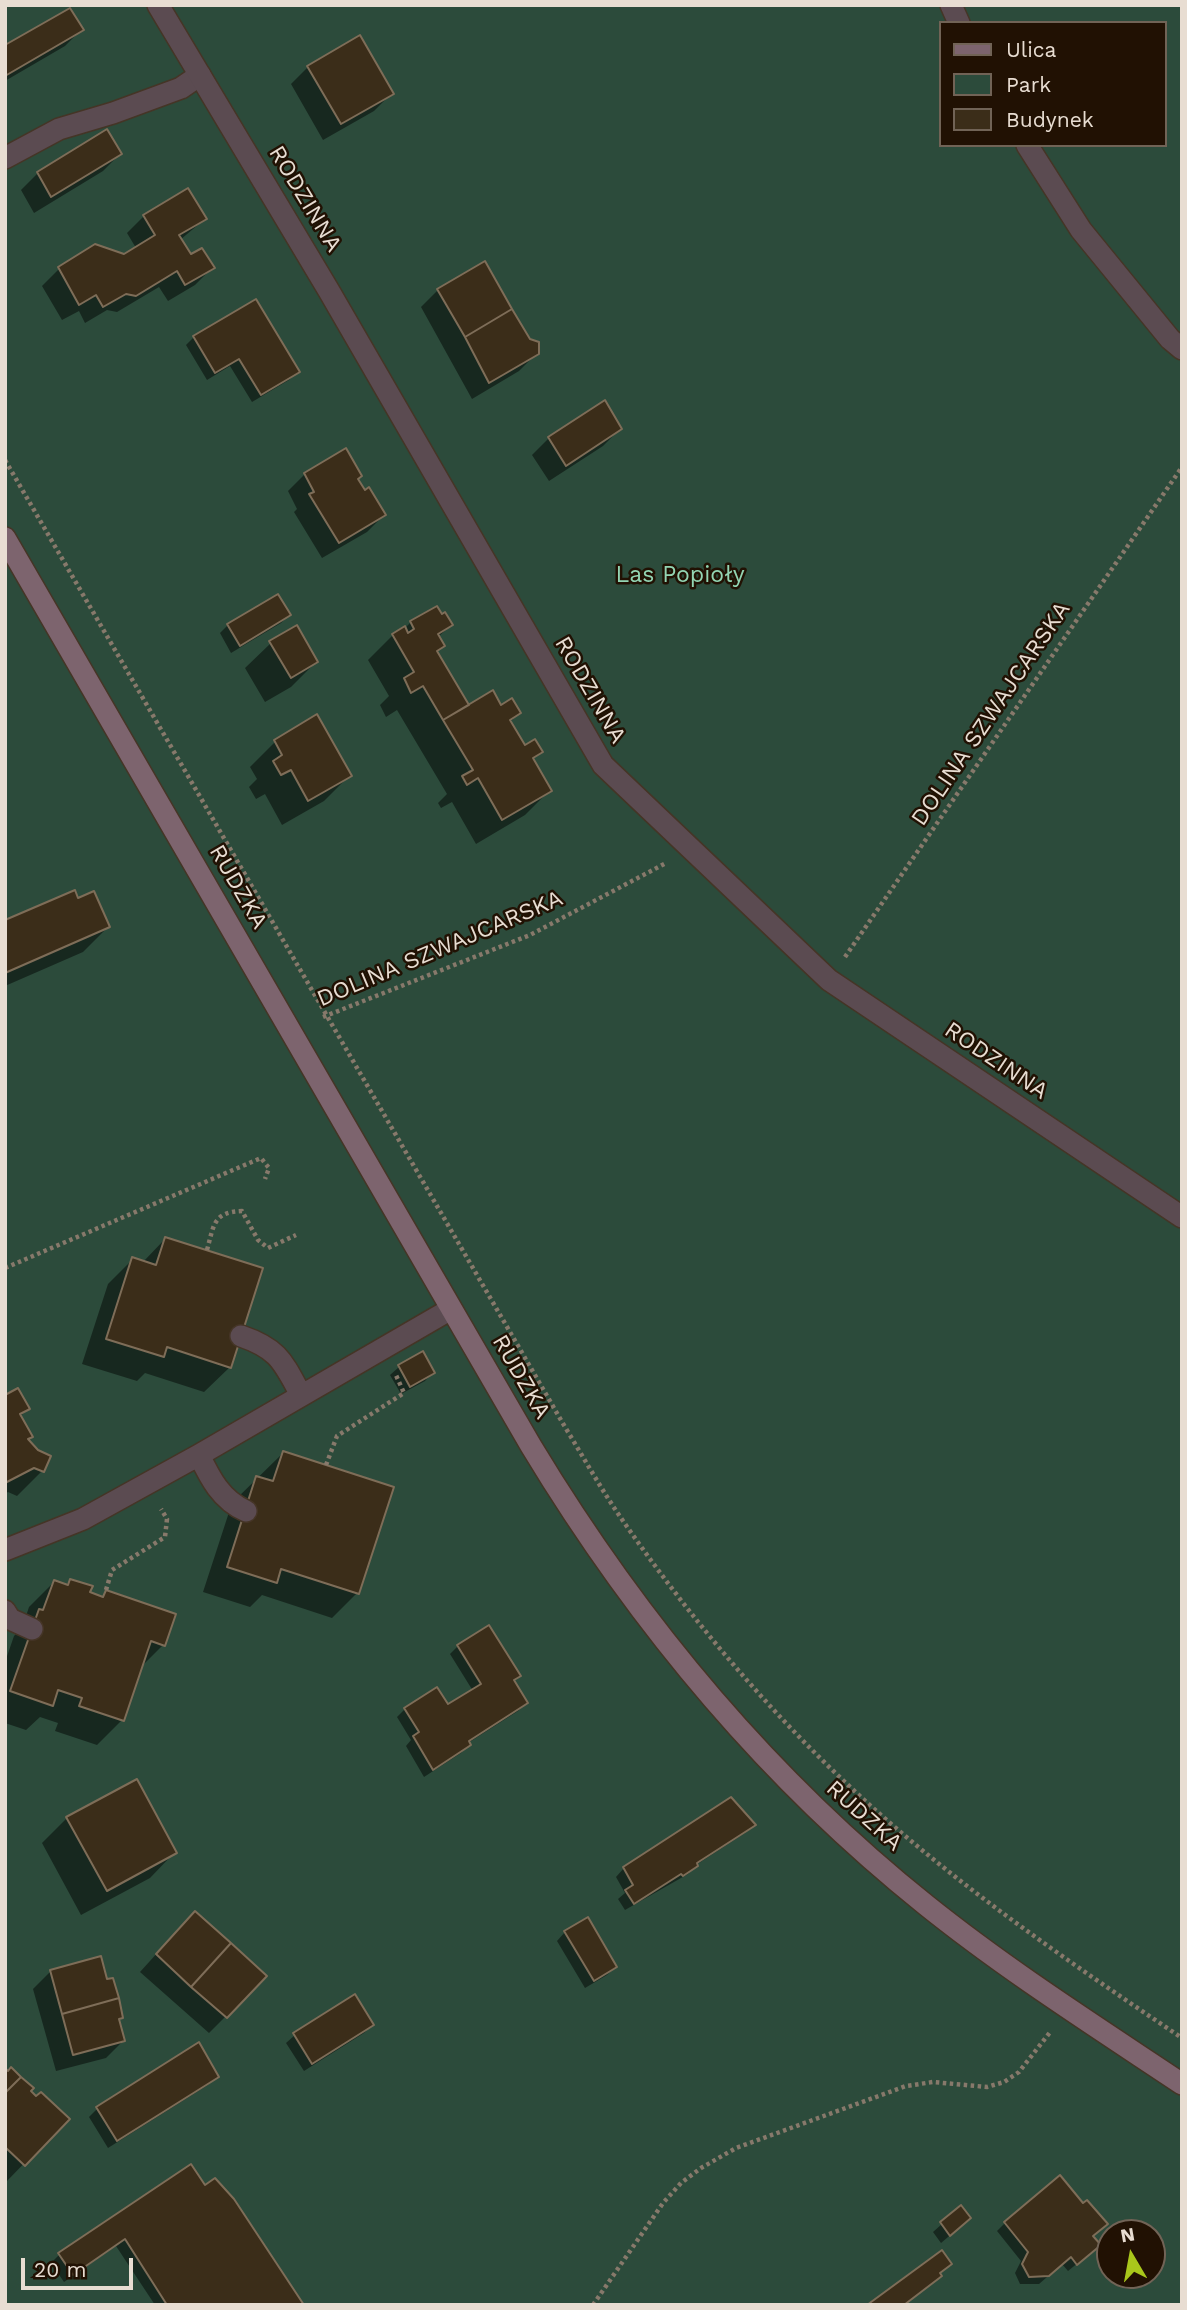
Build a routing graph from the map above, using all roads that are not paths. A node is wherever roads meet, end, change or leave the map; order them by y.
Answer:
1 (158, 5) edge
2 (951, 5) edge
3 (958, 21) edge
4 (200, 75) junction
5 (1028, 147) edge
6 (5, 158) edge
7 (1182, 349) edge
8 (5, 538) edge
9 (1182, 1217) edge
10 (451, 1309) junction
11 (241, 1336) dead end
12 (301, 1395) junction
13 (199, 1455) junction
14 (246, 1511) dead end
15 (5, 1550) edge
16 (5, 1611) edge
17 (32, 1629) dead end
18 (1182, 2084) edge

1 - 4 street, RODZINNA
2 - 3 street
4 - 6 street
4 - 9 street, RODZINNA
5 - 7 street
8 - 10 street, RUDZKA
10 - 12 street
10 - 18 street, RUDZKA
11 - 12 street
12 - 13 street
13 - 14 street
13 - 15 street
16 - 17 street

